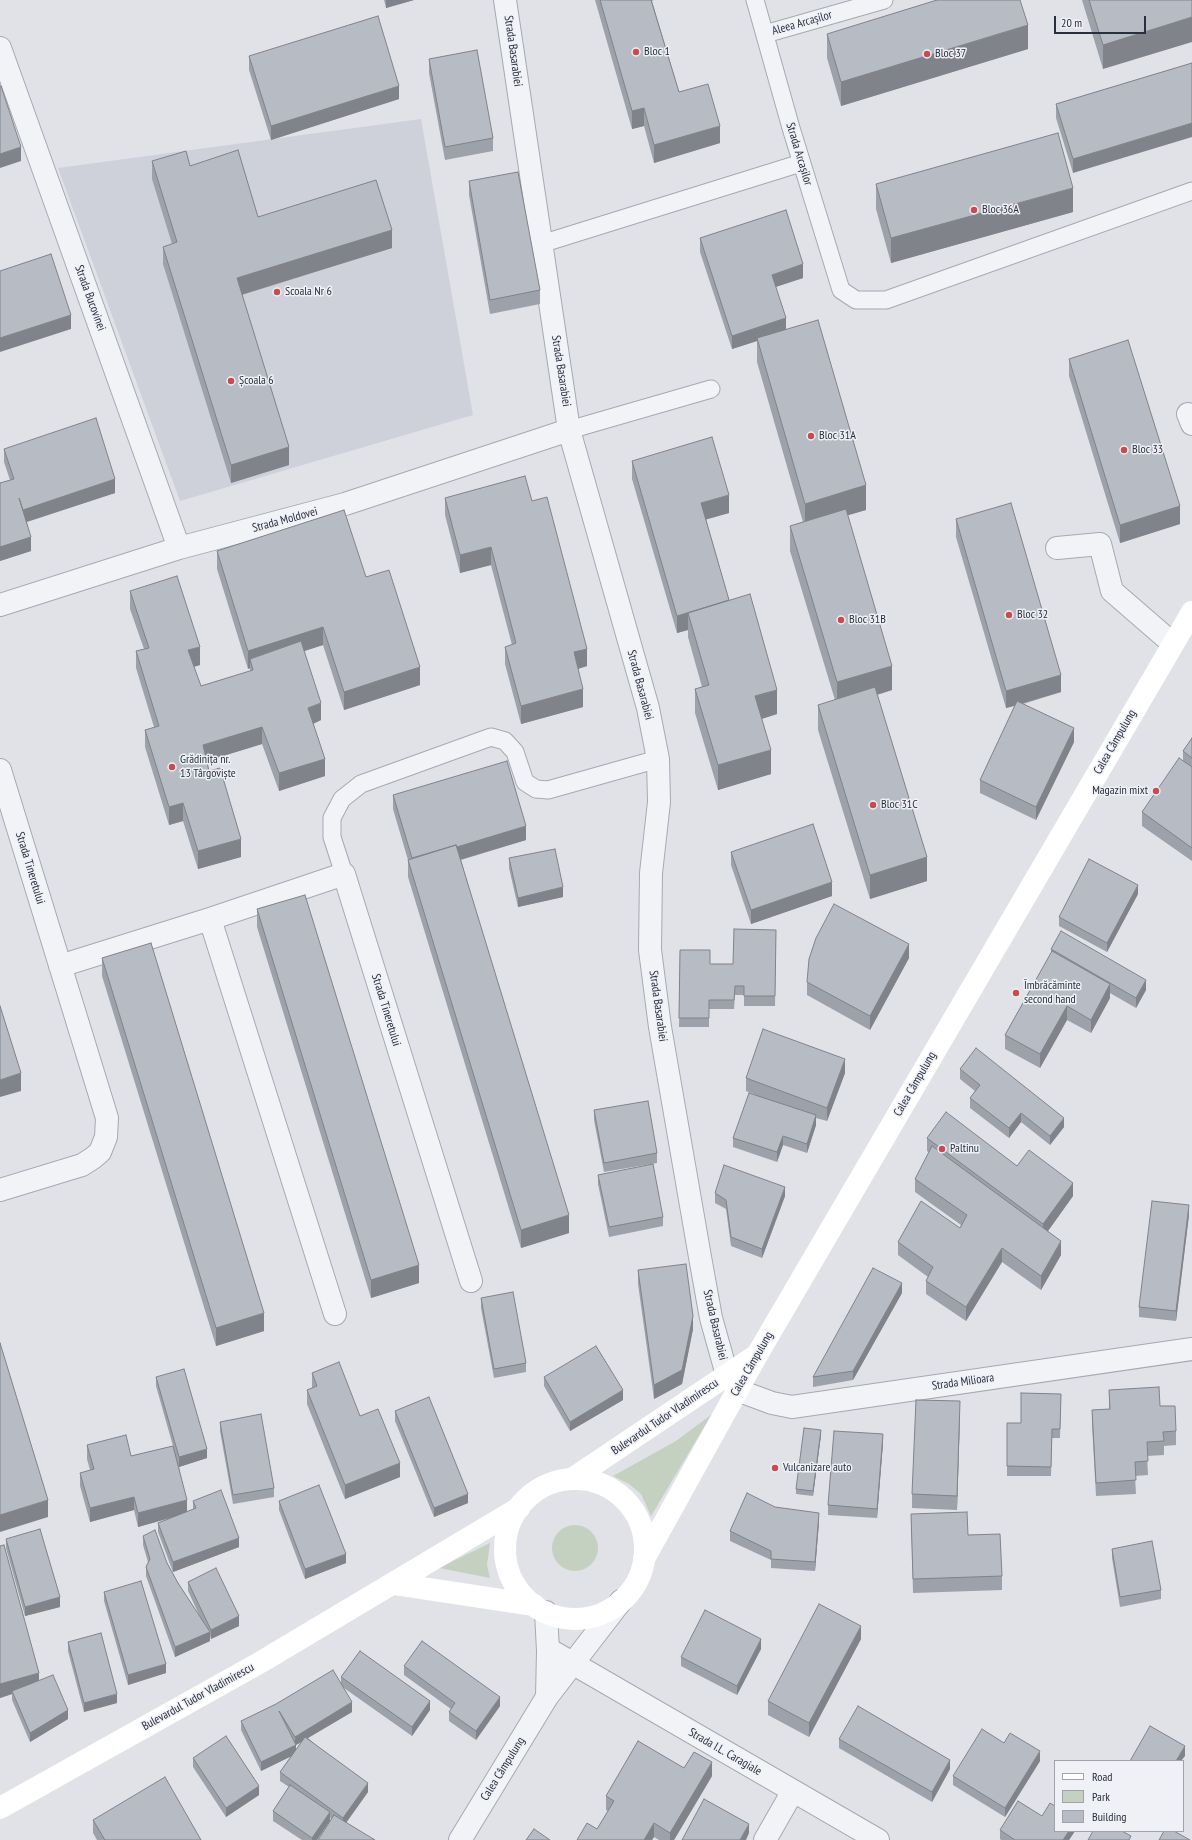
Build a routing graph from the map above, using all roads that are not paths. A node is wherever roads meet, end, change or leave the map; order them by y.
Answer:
1 (505, 0) edge
2 (755, 0) edge
3 (884, 0) edge
4 (765, 34) junction
5 (0, 48) edge
6 (801, 163) junction
7 (1192, 191) edge
8 (541, 244) junction
9 (711, 389) dead end
10 (569, 430) junction
11 (179, 548) junction
12 (1057, 548) dead end
13 (0, 604) edge
14 (1192, 612) edge
15 (1172, 643) junction
16 (658, 759) junction
17 (0, 770) edge
18 (344, 874) junction
19 (210, 919) junction
20 (60, 966) junction
21 (0, 1190) edge
22 (471, 1281) dead end
23 (335, 1314) dead end
24 (1192, 1349) edge
25 (732, 1382) junction
26 (572, 1479) junction
27 (519, 1508) junction
28 (644, 1559) junction
29 (395, 1584) junction
30 (621, 1601) junction
31 (540, 1608) junction
32 (548, 1649) junction
33 (573, 1664) junction
34 (547, 1697) junction
35 (792, 1791) junction
36 (1, 1804) edge
37 (460, 1840) edge
38 (765, 1840) edge
39 (878, 1840) edge

1 - 8 street, Strada Basarabiei
2 - 4 lane, Strada Arcașilor
3 - 4 lane, Aleea Arcașilor
4 - 6 lane, Strada Arcașilor
5 - 11 street, Strada Bucovinei
6 - 7 lane, Strada Arcașilor
6 - 8 lane
8 - 10 street, Strada Basarabiei
9 - 10 lane
10 - 11 street, Strada Moldovei
10 - 16 street, Strada Basarabiei
11 - 13 street, Strada Moldovei
12 - 15 street
14 - 15 main road, Calea Câmpulung
15 - 25 main road, Calea Câmpulung
16 - 18 lane
16 - 25 street, Strada Basarabiei
17 - 20 street, Strada Tineretului
18 - 19 street
18 - 22 street, Strada Tineretului
19 - 20 street
19 - 23 street
20 - 21 street, Strada Tineretului
24 - 25 street, Strada Milioara
25 - 26 main road, Bulevardul Tudor Vladimirescu
25 - 28 main road, Calea Câmpulung
26 - 27 main road
26 - 28 main road
27 - 29 main road, Bulevardul Tudor Vladimirescu
27 - 31 main road
28 - 30 main road
29 - 31 main road
29 - 36 main road, Bulevardul Tudor Vladimirescu
30 - 31 main road
30 - 33 street, Calea Câmpulung
31 - 32 street
32 - 33 street, Strada I.L. Caragiale
32 - 34 street
33 - 34 street, Calea Câmpulung
33 - 35 street, Strada I.L. Caragiale
34 - 37 street, Calea Câmpulung
35 - 38 street
35 - 39 street, Strada I.L. Caragiale

